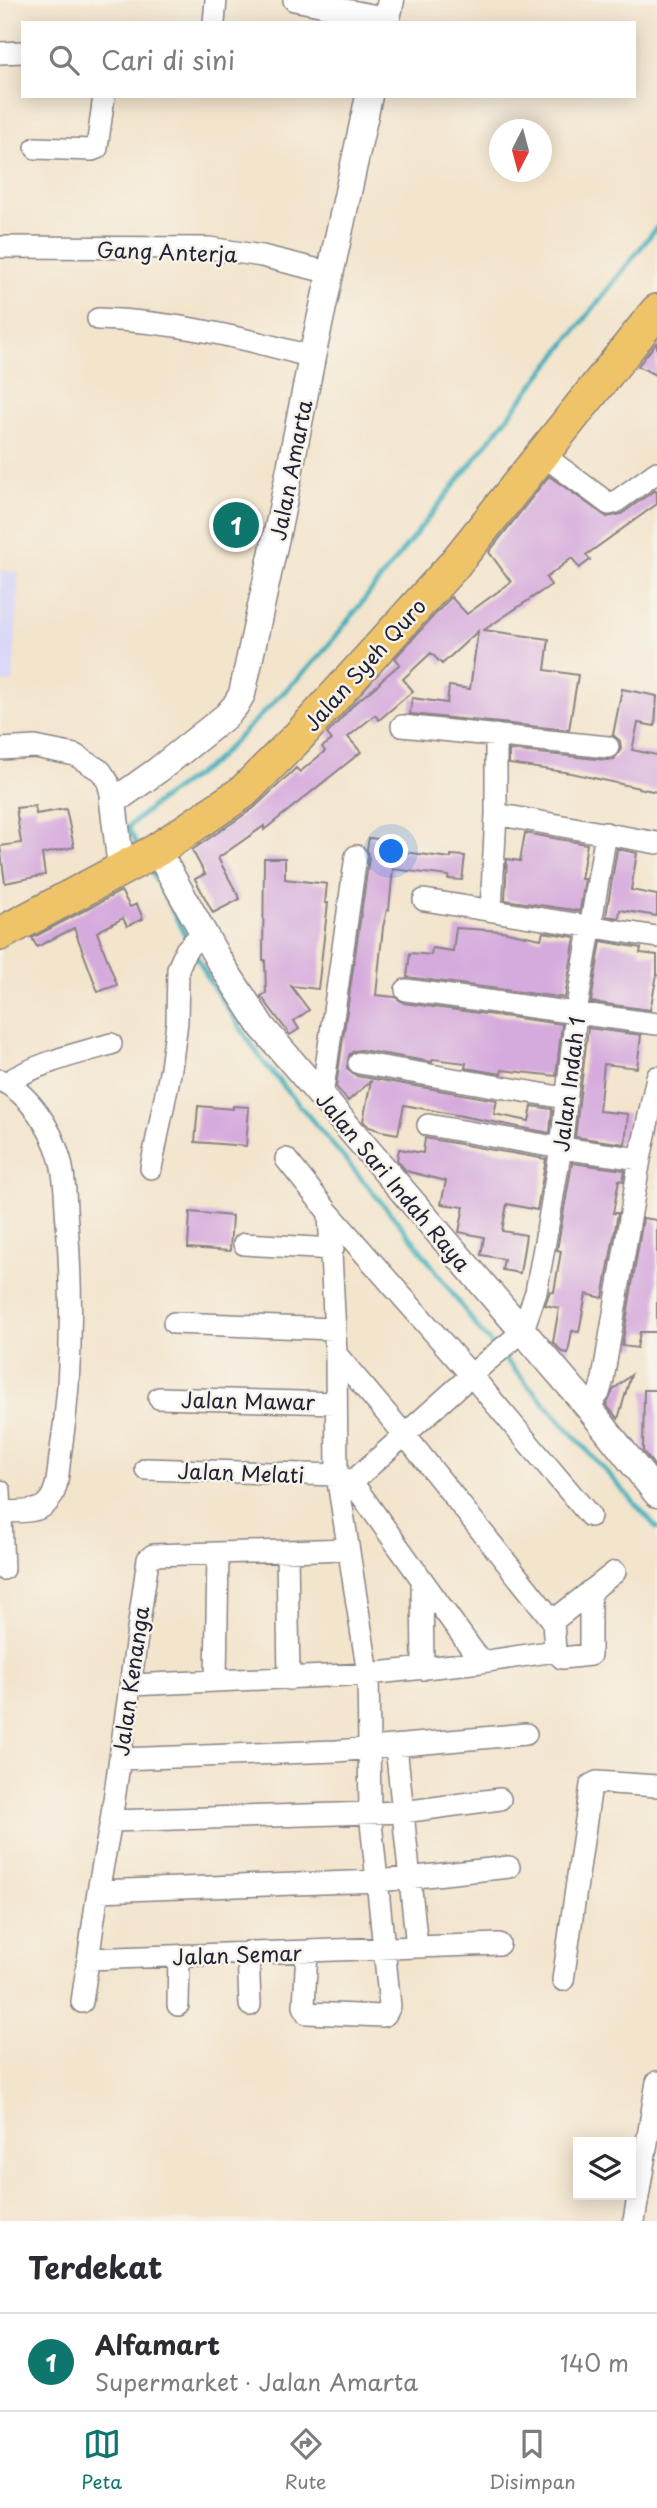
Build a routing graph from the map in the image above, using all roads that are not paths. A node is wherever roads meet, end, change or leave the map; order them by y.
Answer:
1 (216, 0) edge
2 (294, 0) edge
3 (388, 14) edge
4 (214, 21) edge
5 (21, 52) edge
6 (0, 53) edge
7 (104, 98) edge
8 (369, 98) edge
9 (36, 148) dead end
10 (0, 247) edge
11 (331, 273) junction
12 (657, 311) edge
13 (98, 319) dead end
14 (312, 356) junction
15 (543, 455) junction
16 (657, 472) edge
17 (402, 726) dead end
18 (496, 735) junction
19 (608, 747) dead end
20 (0, 749) edge
21 (113, 802) junction
22 (496, 814) junction
23 (606, 833) junction
24 (657, 843) edge
25 (356, 856) dead end
26 (140, 859) junction
27 (424, 900) dead end
28 (491, 910) junction
29 (590, 926) junction
30 (0, 934) edge
31 (657, 937) edge
32 (195, 940) junction
33 (406, 990) dead end
34 (576, 1013) junction
35 (657, 1024) edge
36 (111, 1044) dead end
37 (359, 1063) dead end
38 (657, 1077) edge
39 (3, 1081) edge
40 (322, 1096) junction
41 (565, 1098) junction
42 (428, 1125) dead end
43 (561, 1149) junction
44 (286, 1159) dead end
45 (640, 1159) junction
46 (151, 1168) dead end
47 (329, 1213) junction
48 (244, 1244) dead end
49 (333, 1249) junction
50 (174, 1324) dead end
51 (334, 1329) junction
52 (518, 1336) junction
53 (337, 1354) junction
54 (478, 1368) junction
55 (159, 1398) dead end
56 (337, 1402) junction
57 (588, 1407) junction
58 (404, 1434) junction
59 (146, 1469) dead end
60 (344, 1478) junction
61 (657, 1494) edge
62 (1, 1501) edge
63 (590, 1516) dead end
64 (348, 1549) junction
65 (287, 1552) junction
66 (218, 1553) junction
67 (3, 1569) dead end
68 (615, 1572) dead end
69 (422, 1580) junction
70 (590, 1591) junction
71 (553, 1621) junction
72 (555, 1651) junction
73 (481, 1662) junction
74 (423, 1669) junction
75 (368, 1674) junction
76 (289, 1679) junction
77 (216, 1681) junction
78 (131, 1685) junction
79 (526, 1734) dead end
80 (396, 1746) junction
81 (369, 1748) junction
82 (120, 1759) junction
83 (657, 1786) edge
84 (499, 1799) dead end
85 (403, 1812) junction
86 (370, 1813) junction
87 (111, 1821) junction
88 (509, 1867) dead end
89 (410, 1877) junction
90 (379, 1881) junction
91 (98, 1891) junction
92 (499, 1944) dead end
93 (417, 1947) junction
94 (384, 1948) junction
95 (307, 1951) junction
96 (248, 1952) junction
97 (179, 1956) junction
98 (89, 1959) junction
99 (563, 1980) dead end
100 (82, 2002) dead end
101 (178, 2005) dead end
102 (250, 2005) dead end
103 (657, 2082) edge
104 (634, 2221) edge

1 - 4 street
2 - 3 street
5 - 6 street
7 - 9 street
8 - 11 street, Jalan Amarta
10 - 11 street, Gang Anterja
11 - 14 street, Jalan Amarta
12 - 15 main road, Jalan Syeh Quro
13 - 14 street
14 - 21 street, Jalan Amarta
15 - 16 street
15 - 26 main road, Jalan Syeh Quro
17 - 18 street
18 - 19 street
18 - 22 street
20 - 21 street
21 - 26 street
22 - 23 street
22 - 28 street
23 - 24 street
23 - 29 street, Jalan Indah 1
25 - 40 street
26 - 30 main road, Jalan Syeh Quro
26 - 32 street, Jalan Sari Indah Raya
27 - 28 street
28 - 29 street
29 - 31 street
29 - 34 street, Jalan Indah 1
32 - 40 street, Jalan Sari Indah Raya
32 - 46 street
33 - 34 street
34 - 35 street
34 - 41 street, Jalan Indah 1
36 - 39 street
37 - 41 street
38 - 45 street
39 - 62 street
40 - 52 street, Jalan Sari Indah Raya
41 - 43 street, Jalan Indah 1
42 - 43 street
43 - 45 street
43 - 52 street, Jalan Indah 1
44 - 47 street
45 - 57 street
47 - 49 street
47 - 54 street
48 - 49 street
49 - 51 street
50 - 51 street
51 - 53 street
52 - 54 street
52 - 57 street, Jalan Sari Indah Raya
53 - 56 street
53 - 58 street
54 - 58 street
54 - 63 street
55 - 56 street, Jalan Mawar
56 - 60 street
57 - 61 street, Jalan Sari Indah Raya
58 - 60 street
58 - 71 street
59 - 60 street, Jalan Melati
60 - 64 street
60 - 69 street
62 - 67 street
64 - 65 street, Jalan Kenanga
64 - 75 street
65 - 66 street, Jalan Kenanga
65 - 76 street
66 - 77 street
66 - 78 street, Jalan Kenanga
68 - 70 street
69 - 73 street
69 - 74 street
70 - 71 street
70 - 72 street
71 - 72 street
72 - 73 street
73 - 74 street
74 - 75 street
75 - 76 street
75 - 81 street
76 - 77 street
77 - 78 street
78 - 82 street, Jalan Kenanga
79 - 80 street
80 - 81 street
80 - 85 street
81 - 82 street
81 - 86 street
82 - 87 street, Jalan Kenanga
83 - 99 street
84 - 85 street
85 - 86 street
85 - 89 street
86 - 87 street
86 - 90 street
87 - 91 street, Jalan Kenanga
88 - 89 street
89 - 90 street
89 - 93 street
90 - 91 street
90 - 94 street
91 - 98 street, Jalan Kenanga
92 - 93 street, Jalan Semar
93 - 94 street, Jalan Semar
94 - 95 street, Jalan Semar
94 - 95 street
95 - 96 street, Jalan Semar
96 - 97 street, Jalan Semar
96 - 102 street
97 - 98 street, Jalan Semar
97 - 101 street
98 - 100 street, Jalan Kenanga
103 - 104 street

